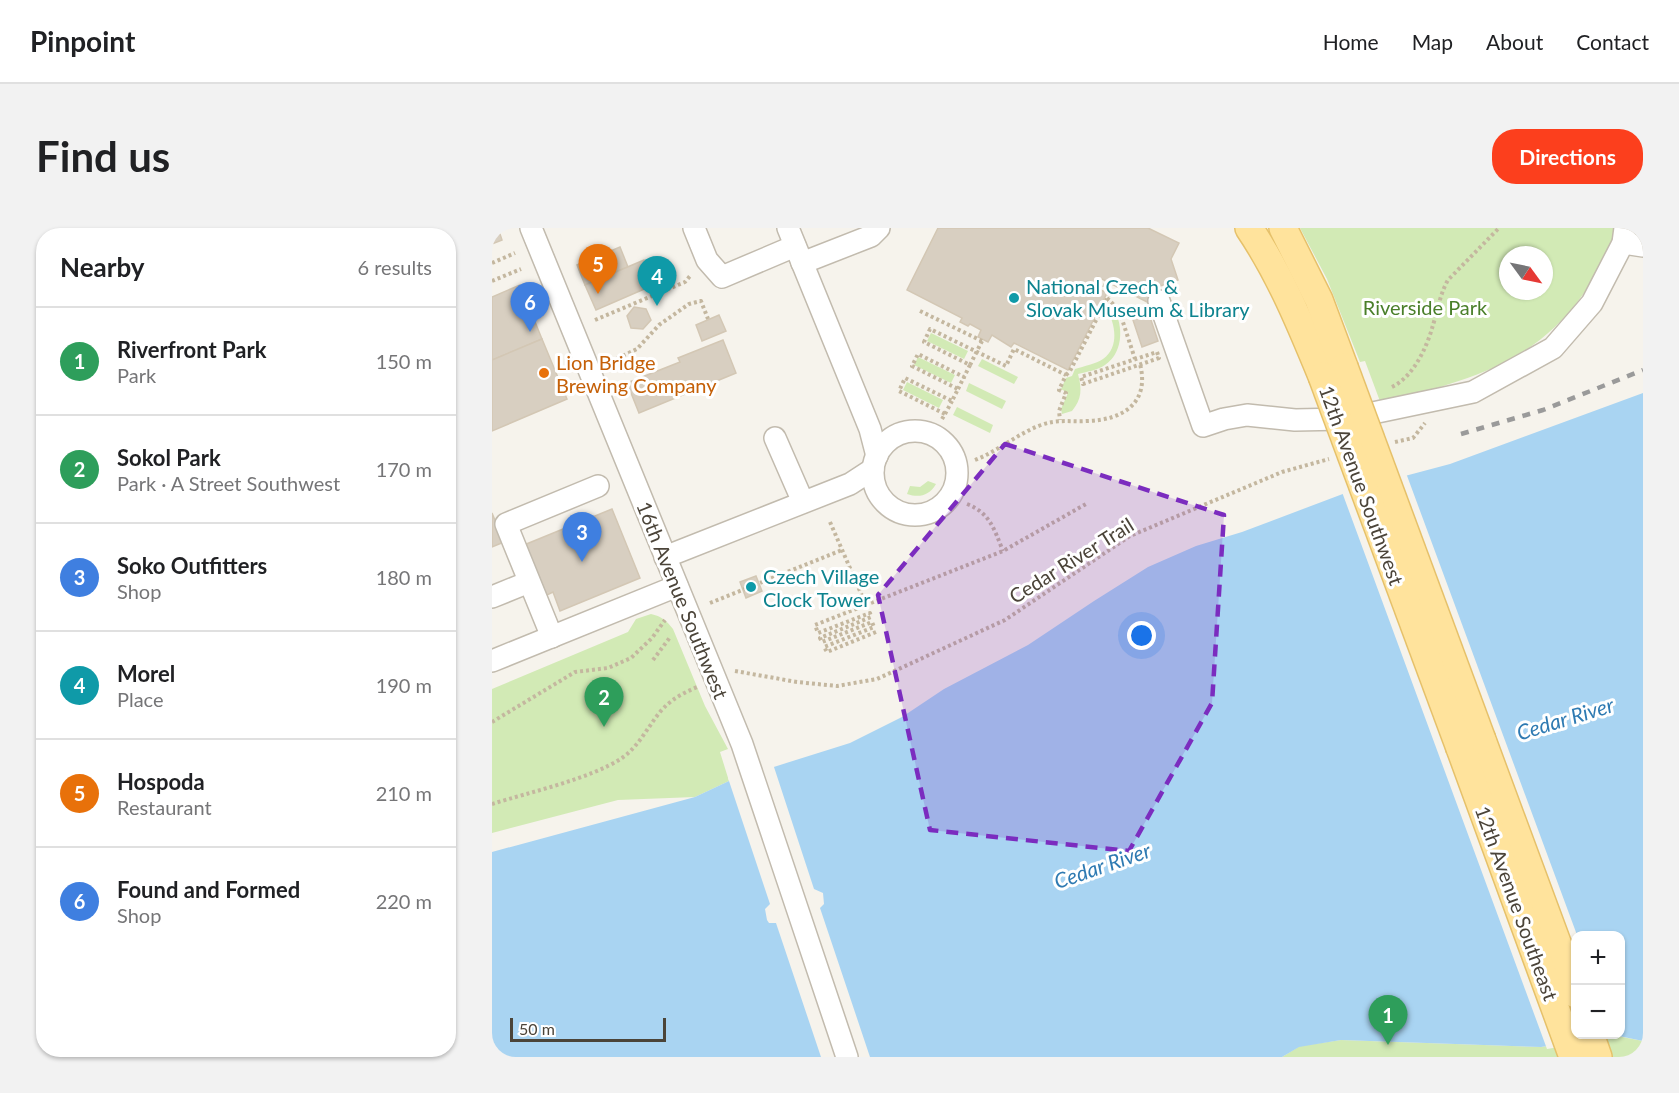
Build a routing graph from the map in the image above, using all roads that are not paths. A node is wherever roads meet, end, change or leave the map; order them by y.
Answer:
1 (531, 228) edge
2 (694, 228) edge
3 (894, 228) edge
4 (1249, 228) edge
5 (1282, 228) edge
6 (875, 232) edge
7 (1631, 239) edge
8 (795, 246) edge
9 (1160, 301) dead end
10 (1333, 372) junction
11 (775, 438) dead end
12 (598, 486) dead end
13 (804, 502) junction
14 (665, 557) junction
15 (529, 582) junction
16 (677, 586) junction
17 (492, 597) edge
18 (552, 637) junction
19 (492, 661) edge
20 (1471, 744) junction
21 (1571, 985) edge
22 (1591, 1039) edge
23 (847, 1057) edge
24 (1573, 1057) edge
25 (1598, 1057) edge

1 - 14 street, 16th Avenue Southwest
2 - 8 street
3 - 6 street
4 - 10 main road, 12th Avenue Southwest
5 - 10 main road, 12th Avenue Southwest
6 - 8 street
7 - 9 street
8 - 13 street
10 - 20 main road, 12th Avenue Southwest, bridge
11 - 13 street
12 - 15 street
13 - 14 street
14 - 16 street, 16th Avenue Southwest
15 - 17 street
15 - 18 street
16 - 18 street
16 - 23 street, 16th Avenue Southwest
18 - 19 street
20 - 21 main road, 12th Avenue Southeast
20 - 24 main road, 12th Avenue Southeast
22 - 25 main road

